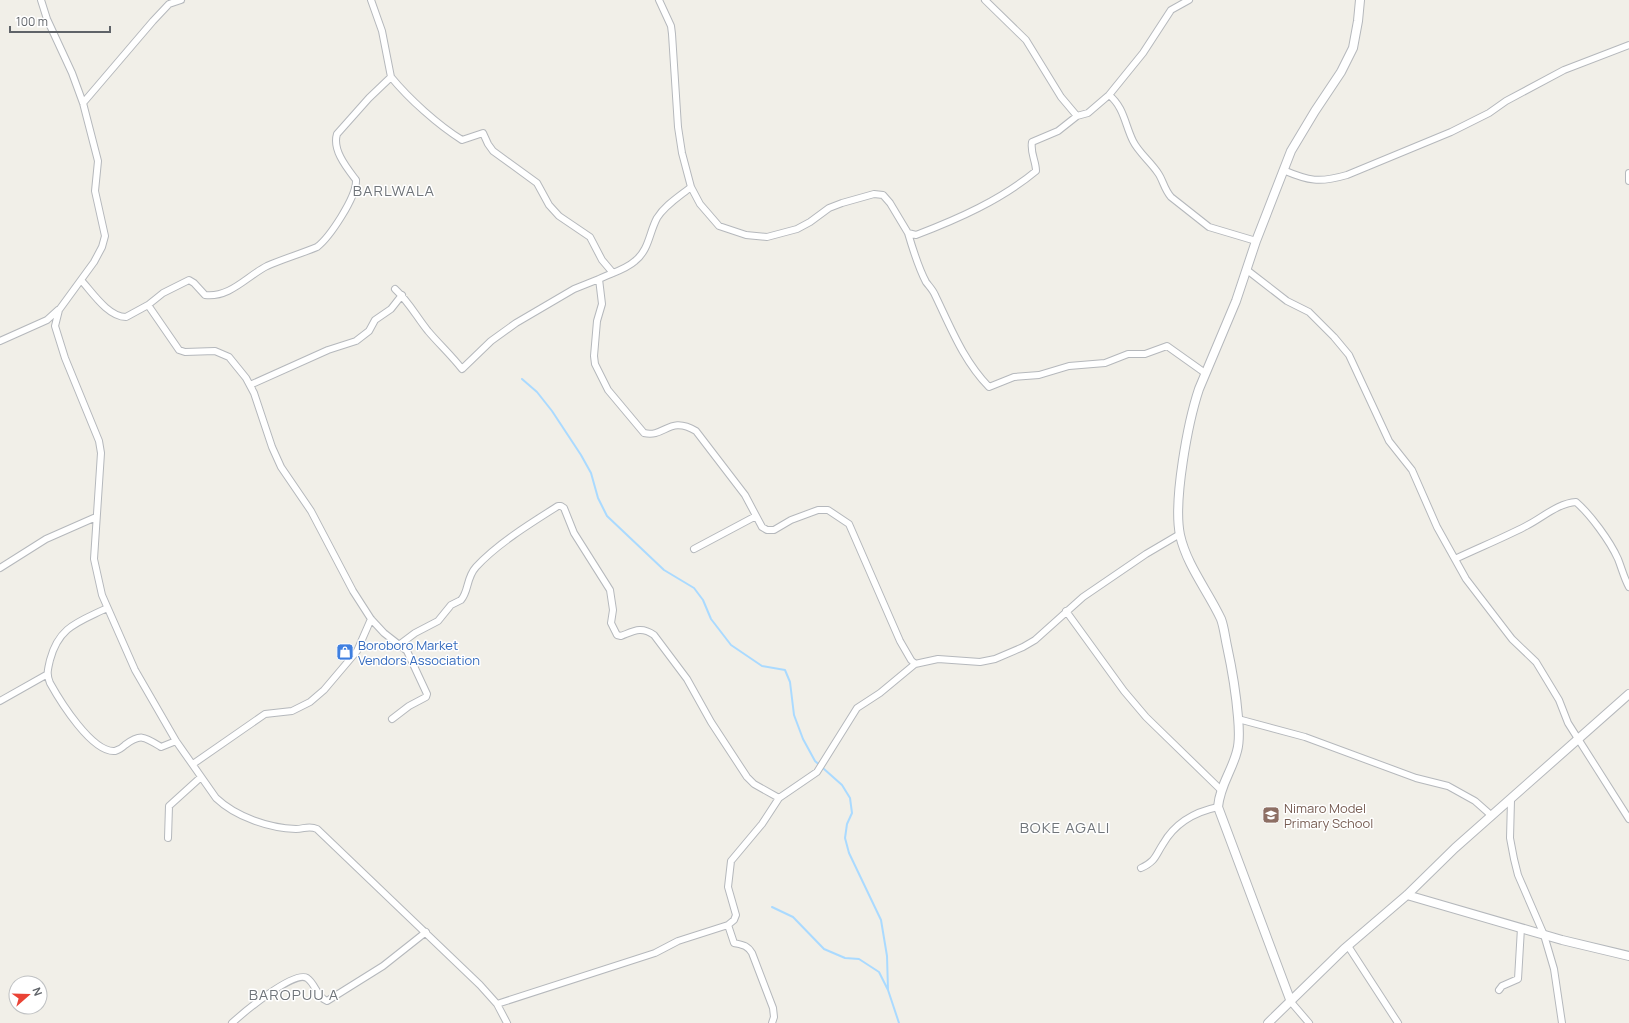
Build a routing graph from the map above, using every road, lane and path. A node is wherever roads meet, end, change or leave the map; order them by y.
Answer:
1 (41, 0) edge
2 (181, 0) edge
3 (372, 0) edge
4 (659, 0) edge
5 (985, 0) edge
6 (1189, 0) edge
7 (1360, 0) edge
8 (1629, 45) edge
9 (391, 77) junction
10 (1109, 95) junction
11 (83, 103) junction
12 (1077, 116) junction
13 (1283, 170) junction
14 (1629, 173) edge
15 (1629, 181) edge
16 (691, 187) junction
17 (908, 233) junction
18 (1256, 241) junction
19 (1246, 270) junction
20 (613, 273) junction
21 (599, 279) junction
22 (81, 280) junction
23 (395, 289) dead end
24 (402, 295) junction
25 (148, 305) junction
26 (59, 310) junction
27 (0, 341) edge
28 (1205, 373) junction
29 (250, 385) junction
30 (96, 516) junction
31 (756, 516) junction
32 (1180, 534) junction
33 (694, 548) dead end
34 (1455, 559) junction
35 (0, 568) edge
36 (1629, 587) edge
37 (107, 608) junction
38 (1066, 611) junction
39 (371, 619) junction
40 (399, 645) junction
41 (915, 664) junction
42 (46, 675) junction
43 (1629, 694) edge
44 (0, 702) edge
45 (392, 719) dead end
46 (1238, 719) junction
47 (1579, 739) junction
48 (176, 741) junction
49 (193, 764) junction
50 (201, 777) junction
51 (1220, 789) junction
52 (779, 798) junction
53 (1511, 800) junction
54 (1218, 808) junction
55 (1492, 816) junction
56 (1629, 818) edge
57 (168, 838) dead end
58 (1141, 868) dead end
59 (1407, 895) junction
60 (728, 925) junction
61 (1521, 928) junction
62 (426, 932) junction
63 (1544, 935) junction
64 (1348, 946) junction
65 (1629, 956) edge
66 (1499, 990) dead end
67 (1291, 1002) junction
68 (497, 1004) junction
69 (232, 1023) edge
70 (507, 1023) edge
71 (772, 1023) edge
72 (1268, 1023) edge
73 (1309, 1023) edge
74 (1398, 1023) edge
75 (1562, 1023) edge

1 - 11 street
2 - 11 street
3 - 9 street
4 - 16 street
5 - 12 street
6 - 10 street
7 - 13 street
8 - 13 street
9 - 20 street
9 - 25 street
10 - 12 street
10 - 18 street
11 - 22 street
12 - 17 street
13 - 18 street
14 - 15 street
16 - 17 street
16 - 20 street
17 - 28 street
18 - 19 street
19 - 28 street
19 - 34 street
20 - 21 street
21 - 24 street
21 - 31 street
22 - 25 street
22 - 26 street
23 - 24 street
24 - 29 street
25 - 29 street
26 - 27 street
26 - 30 street
28 - 32 street
29 - 39 street
30 - 35 street
30 - 37 street
31 - 33 street
31 - 41 street
32 - 38 street
32 - 46 street
34 - 36 street
34 - 47 street
37 - 42 street
37 - 48 street
38 - 41 street
38 - 51 street
39 - 40 street
39 - 49 street
40 - 45 street
40 - 52 street
41 - 52 street
42 - 44 street
42 - 48 street
43 - 47 street
46 - 51 street
46 - 55 street
47 - 53 street
47 - 56 street
48 - 49 street
49 - 50 street
50 - 57 street
50 - 62 street
51 - 54 street
52 - 60 street
53 - 55 street
53 - 63 street
54 - 58 street
54 - 67 street
55 - 59 street
59 - 61 street
59 - 64 street
60 - 68 street
60 - 71 street
61 - 63 street
61 - 66 street
62 - 68 street
62 - 69 street
63 - 65 street
63 - 75 street
64 - 67 street
64 - 74 street
67 - 72 street
67 - 73 street
68 - 70 street

